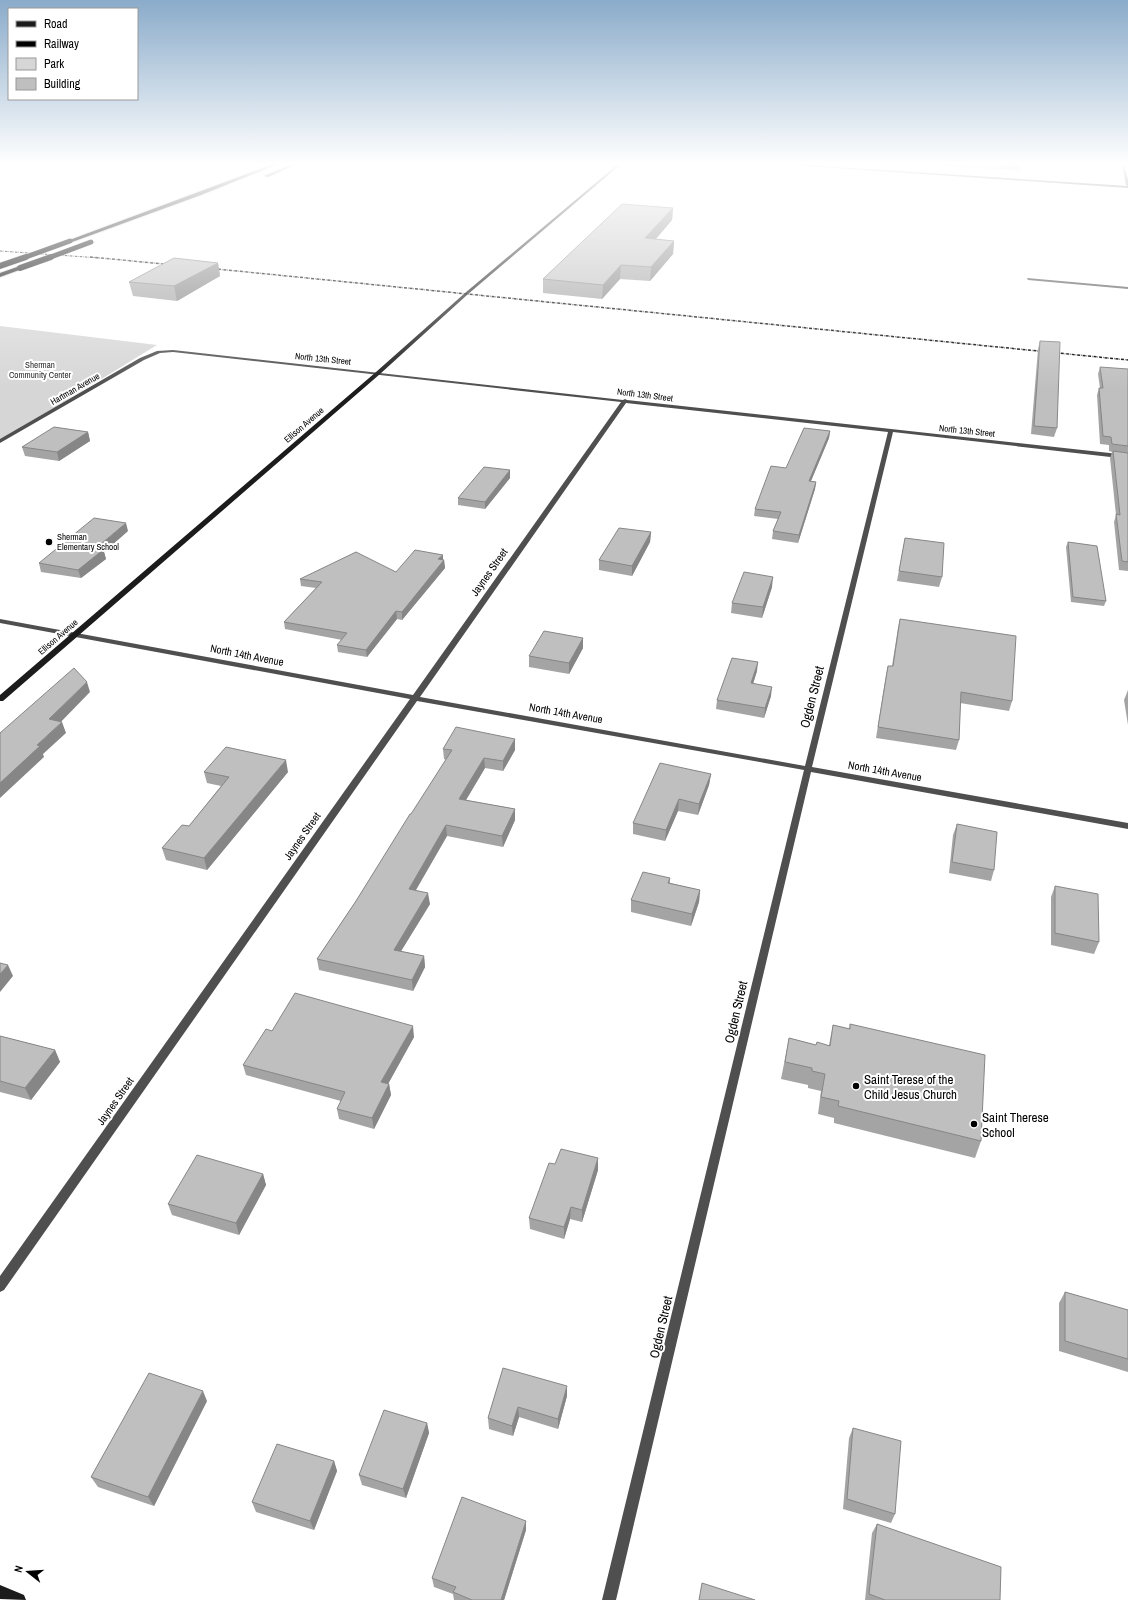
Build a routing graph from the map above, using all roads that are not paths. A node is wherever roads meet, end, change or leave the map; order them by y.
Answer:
1 (71, 240) edge
2 (96, 240) edge
3 (530, 240) edge
4 (0, 266) edge
5 (0, 275) edge
6 (1028, 279) dead end
7 (1128, 288) edge
8 (159, 352) joint
9 (378, 373) junction
10 (624, 400) junction
11 (891, 431) junction
12 (0, 441) edge
13 (1128, 457) edge
14 (0, 621) edge
15 (75, 634) junction
16 (415, 698) junction
17 (0, 699) edge
18 (808, 768) junction
19 (1128, 826) edge
20 (0, 1286) edge
21 (0, 1592) edge
22 (19, 1600) edge
23 (609, 1600) edge

1 - 4 highway, bridge
2 - 5 highway, bridge
3 - 9 street, Ellison Avenue
6 - 7 street
8 - 9 street, North 13th Street
8 - 12 street, Hartman Avenue
9 - 10 street, North 13th Street
9 - 15 street, Ellison Avenue
10 - 11 street, North 13th Street
10 - 16 street, Jaynes Street
11 - 13 street, North 13th Street
11 - 18 street, Ogden Street
14 - 15 street, North 14th Avenue
15 - 16 street, North 14th Avenue
15 - 17 street, Ellison Avenue
16 - 18 street, North 14th Avenue
16 - 20 street, Jaynes Street
18 - 19 street, North 14th Avenue
18 - 23 street, Ogden Street
21 - 22 street

